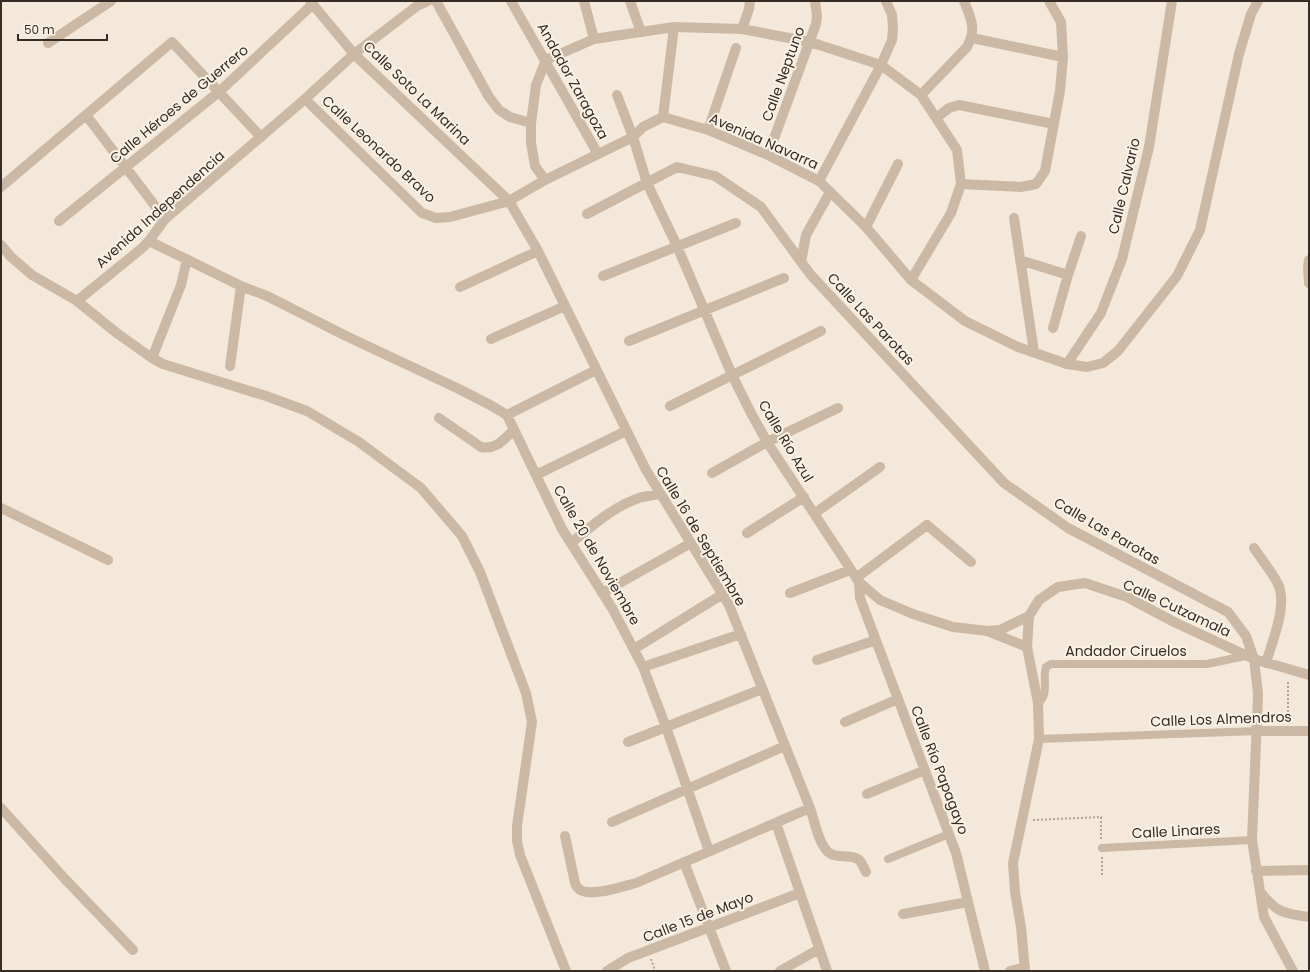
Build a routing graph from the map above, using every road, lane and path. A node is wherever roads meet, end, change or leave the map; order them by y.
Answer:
1 (111, 1) edge
2 (428, 1) edge
3 (436, 1) edge
4 (511, 1) edge
5 (584, 1) edge
6 (630, 1) edge
7 (750, 1) edge
8 (815, 1) edge
9 (886, 1) edge
10 (964, 1) edge
11 (1049, 1) edge
12 (1172, 1) edge
13 (1258, 1) edge
14 (311, 3) edge
15 (674, 27) junction
16 (742, 29) junction
17 (641, 32) junction
18 (972, 38) junction
19 (594, 39) junction
20 (810, 42) junction
21 (48, 43) dead end
22 (736, 48) dead end
23 (354, 54) junction
24 (1063, 57) junction
25 (546, 60) junction
26 (881, 65) junction
27 (220, 91) junction
28 (617, 95) dead end
29 (921, 95) junction
30 (305, 99) junction
31 (86, 115) junction
32 (663, 118) junction
33 (936, 118) junction
34 (530, 123) junction
35 (1054, 124) junction
36 (708, 130) junction
37 (261, 137) junction
38 (632, 137) junction
39 (598, 154) junction
40 (768, 155) junction
41 (898, 164) dead end
42 (126, 168) junction
43 (545, 180) junction
44 (819, 181) junction
45 (647, 182) junction
46 (961, 184) junction
47 (1, 187) edge
48 (830, 192) junction
49 (509, 201) junction
50 (587, 214) dead end
51 (1014, 218) dead end
52 (165, 219) junction
53 (59, 221) dead end
54 (736, 223) dead end
55 (866, 227) junction
56 (1081, 236) dead end
57 (149, 241) junction
58 (1, 245) edge
59 (677, 246) junction
60 (538, 251) junction
61 (187, 259) junction
62 (1020, 260) junction
63 (1309, 260) edge
64 (801, 262) junction
65 (1068, 274) junction
66 (603, 276) dead end
67 (784, 278) dead end
68 (911, 280) junction
69 (1309, 283) edge
70 (241, 286) junction
71 (460, 287) dead end
72 (77, 302) junction
73 (565, 306) junction
74 (704, 310) junction
75 (1053, 328) dead end
76 (821, 331) dead end
77 (491, 339) dead end
78 (629, 341) dead end
79 (1034, 352) junction
80 (152, 358) junction
81 (1068, 364) junction
82 (230, 366) dead end
83 (596, 370) junction
84 (732, 375) junction
85 (670, 406) dead end
86 (838, 408) dead end
87 (507, 415) junction
88 (438, 418) dead end
89 (514, 430) junction
90 (626, 431) junction
91 (767, 442) junction
92 (880, 467) dead end
93 (712, 474) dead end
94 (536, 476) junction
95 (660, 494) junction
96 (804, 497) junction
97 (1, 508) edge
98 (815, 513) junction
99 (747, 533) dead end
100 (571, 543) junction
101 (691, 543) junction
102 (1254, 548) dead end
103 (108, 560) dead end
104 (971, 562) dead end
105 (855, 577) junction
106 (602, 593) junction
107 (790, 593) dead end
108 (722, 594) junction
109 (1029, 616) junction
110 (988, 631) junction
111 (741, 634) junction
112 (876, 640) junction
113 (1027, 647) junction
114 (634, 649) junction
115 (1250, 657) junction
116 (817, 660) dead end
117 (1266, 663) junction
118 (643, 667) junction
119 (1288, 669) junction
120 (1309, 675) edge
121 (762, 689) junction
122 (898, 699) junction
123 (1038, 703) junction
124 (845, 722) dead end
125 (666, 728) junction
126 (1257, 731) junction
127 (1288, 731) junction
128 (1309, 731) edge
129 (1039, 739) junction
130 (628, 742) dead end
131 (785, 746) junction
132 (925, 770) junction
133 (687, 789) junction
134 (867, 794) dead end
135 (1, 808) edge
136 (810, 808) junction
137 (1101, 817) dead end
138 (1022, 821) junction
139 (612, 822) dead end
140 (776, 823) junction
141 (949, 834) junction
142 (565, 836) dead end
143 (1252, 840) junction
144 (1102, 848) dead end
145 (709, 851) junction
146 (888, 859) dead end
147 (684, 862) junction
148 (1309, 870) edge
149 (1256, 871) junction
150 (866, 872) dead end
151 (800, 893) junction
152 (1262, 894) junction
153 (968, 902) junction
154 (903, 914) dead end
155 (1309, 917) edge
156 (709, 928) junction
157 (819, 949) junction
158 (133, 950) dead end
159 (1025, 969) edge
160 (566, 971) edge
161 (607, 971) edge
162 (726, 971) edge
163 (780, 971) edge
164 (828, 971) edge
165 (985, 971) edge
166 (1010, 971) edge
167 (1293, 971) edge

1 - 21 street
2 - 23 street, Avenida Independencia
3 - 34 street
4 - 25 street, Andador Zaragoza
5 - 19 street
6 - 17 street
7 - 16 street
8 - 20 street, Calle Neptuno
9 - 26 street
10 - 18 street
11 - 24 street
12 - 81 street, Calle Calvario
13 - 81 street, Avenida Navarra
14 - 23 street, Calle Soto La Marina
14 - 27 street, Calle Héroes de Guerrero
15 - 16 street
15 - 17 street
15 - 32 street
16 - 20 street
17 - 19 street
18 - 24 street
18 - 29 street
19 - 25 street
20 - 26 street
20 - 40 street, Calle Neptuno
22 - 36 street
23 - 30 street, Avenida Independencia
23 - 49 street, Calle Soto La Marina
24 - 35 street
25 - 34 street
25 - 39 street, Andador Zaragoza
26 - 29 street
26 - 44 street
27 - 31 street
27 - 37 street
27 - 42 street, Calle Héroes de Guerrero
28 - 38 street, Calle Río Azul
29 - 33 street
30 - 37 street, Avenida Independencia
30 - 49 street, Calle Leonardo Bravo
31 - 42 street
31 - 47 street
32 - 36 street, Avenida Navarra
32 - 38 street
33 - 35 street
33 - 46 street
34 - 43 street
35 - 46 street
36 - 40 street, Avenida Navarra
37 - 52 street, Avenida Independencia
38 - 39 street
38 - 45 street, Calle Río Azul
39 - 43 street
40 - 44 street, Avenida Navarra
41 - 55 street
42 - 52 street
42 - 53 street, Calle Héroes de Guerrero
43 - 49 street
44 - 48 street, Avenida Navarra
45 - 50 street, Calle Las Parotas
45 - 59 street, Calle Río Azul
45 - 64 street, Calle Las Parotas
46 - 68 street
48 - 55 street, Avenida Navarra
48 - 64 street
49 - 60 street, Calle 16 de Septiembre
51 - 62 street
52 - 57 street, Avenida Independencia
54 - 59 street
55 - 68 street, Avenida Navarra
56 - 65 street
57 - 61 street
57 - 72 street, Avenida Independencia
58 - 72 street
59 - 66 street
59 - 74 street, Calle Río Azul
60 - 71 street
60 - 73 street, Calle 16 de Septiembre
61 - 70 street
61 - 80 street
62 - 65 street
62 - 79 street
63 - 69 street
64 - 115 street, Calle Las Parotas
65 - 75 street
67 - 74 street
68 - 79 street, Avenida Navarra
70 - 82 street
70 - 87 street
72 - 80 street
73 - 77 street
73 - 83 street, Calle 16 de Septiembre
74 - 78 street
74 - 84 street, Calle Río Azul
76 - 84 street
79 - 81 street, Avenida Navarra
80 - 160 street
83 - 87 street
83 - 90 street, Calle 16 de Septiembre
84 - 85 street
84 - 91 street, Calle Río Azul
86 - 91 street
87 - 89 street, Calle 20 de Noviembre
88 - 89 street
89 - 94 street, Calle 20 de Noviembre
90 - 94 street
90 - 95 street, Calle 16 de Septiembre
91 - 93 street
91 - 96 street, Calle Río Azul
92 - 98 street
94 - 100 street, Calle 20 de Noviembre
95 - 100 street
95 - 101 street, Calle 16 de Septiembre
96 - 98 street, Calle Río Azul
96 - 99 street
97 - 103 street
98 - 105 street, Calle Río Azul
100 - 106 street, Calle 20 de Noviembre
101 - 106 street
101 - 108 street, Calle 16 de Septiembre
102 - 117 street
104 - 105 street
105 - 107 street
105 - 110 street, Calle Río Azul
105 - 112 street, Calle Río Papagayo
106 - 114 street, Calle 20 de Noviembre
108 - 111 street, Calle 16 de Septiembre
108 - 114 street
109 - 110 street, Calle Río Azul
109 - 113 street
109 - 115 street, Calle Cutzamala
110 - 113 street
111 - 118 street
111 - 121 street, Calle 16 de Septiembre
112 - 116 street
112 - 122 street, Calle Río Papagayo
113 - 123 street
114 - 118 street, Calle 20 de Noviembre
115 - 117 street, Calle Cutzamala
115 - 123 street, Andador Ciruelos
115 - 126 street, Calle Las Parotas
117 - 119 street, Calle Cutzamala
118 - 125 street, Calle 20 de Noviembre
119 - 120 street, Calle Cutzamala
119 - 127 path
121 - 125 street
121 - 131 street, Calle 16 de Septiembre
122 - 124 street
122 - 132 street, Calle Río Papagayo
123 - 129 street
125 - 130 street
125 - 133 street, Calle 20 de Noviembre
126 - 127 street, Calle Los Almendros
126 - 129 street, Calle Los Almendros
126 - 143 street, Calle Las Parotas
127 - 128 street, Calle Los Almendros
129 - 138 street
131 - 133 street
131 - 136 street, Calle 16 de Septiembre
132 - 134 street
132 - 141 street, Calle Río Papagayo
133 - 139 street
133 - 145 street, Calle 20 de Noviembre
135 - 158 street
136 - 140 street
136 - 150 street, Calle 16 de Septiembre
137 - 138 path
138 - 159 street
140 - 145 street
140 - 151 street
141 - 146 street
141 - 153 street, Calle Río Papagayo
142 - 147 street
143 - 144 street, Calle Linares
143 - 149 street, Calle Las Parotas
145 - 147 street
147 - 156 street
148 - 149 street
149 - 152 street, Calle Las Parotas
151 - 156 street, Calle 15 de Mayo
151 - 157 street
152 - 155 street, Calle Las Parotas
152 - 167 street
153 - 154 street
153 - 165 street, Calle Río Papagayo
156 - 161 street, Calle 15 de Mayo
156 - 162 street
157 - 163 street
157 - 164 street
159 - 166 street

